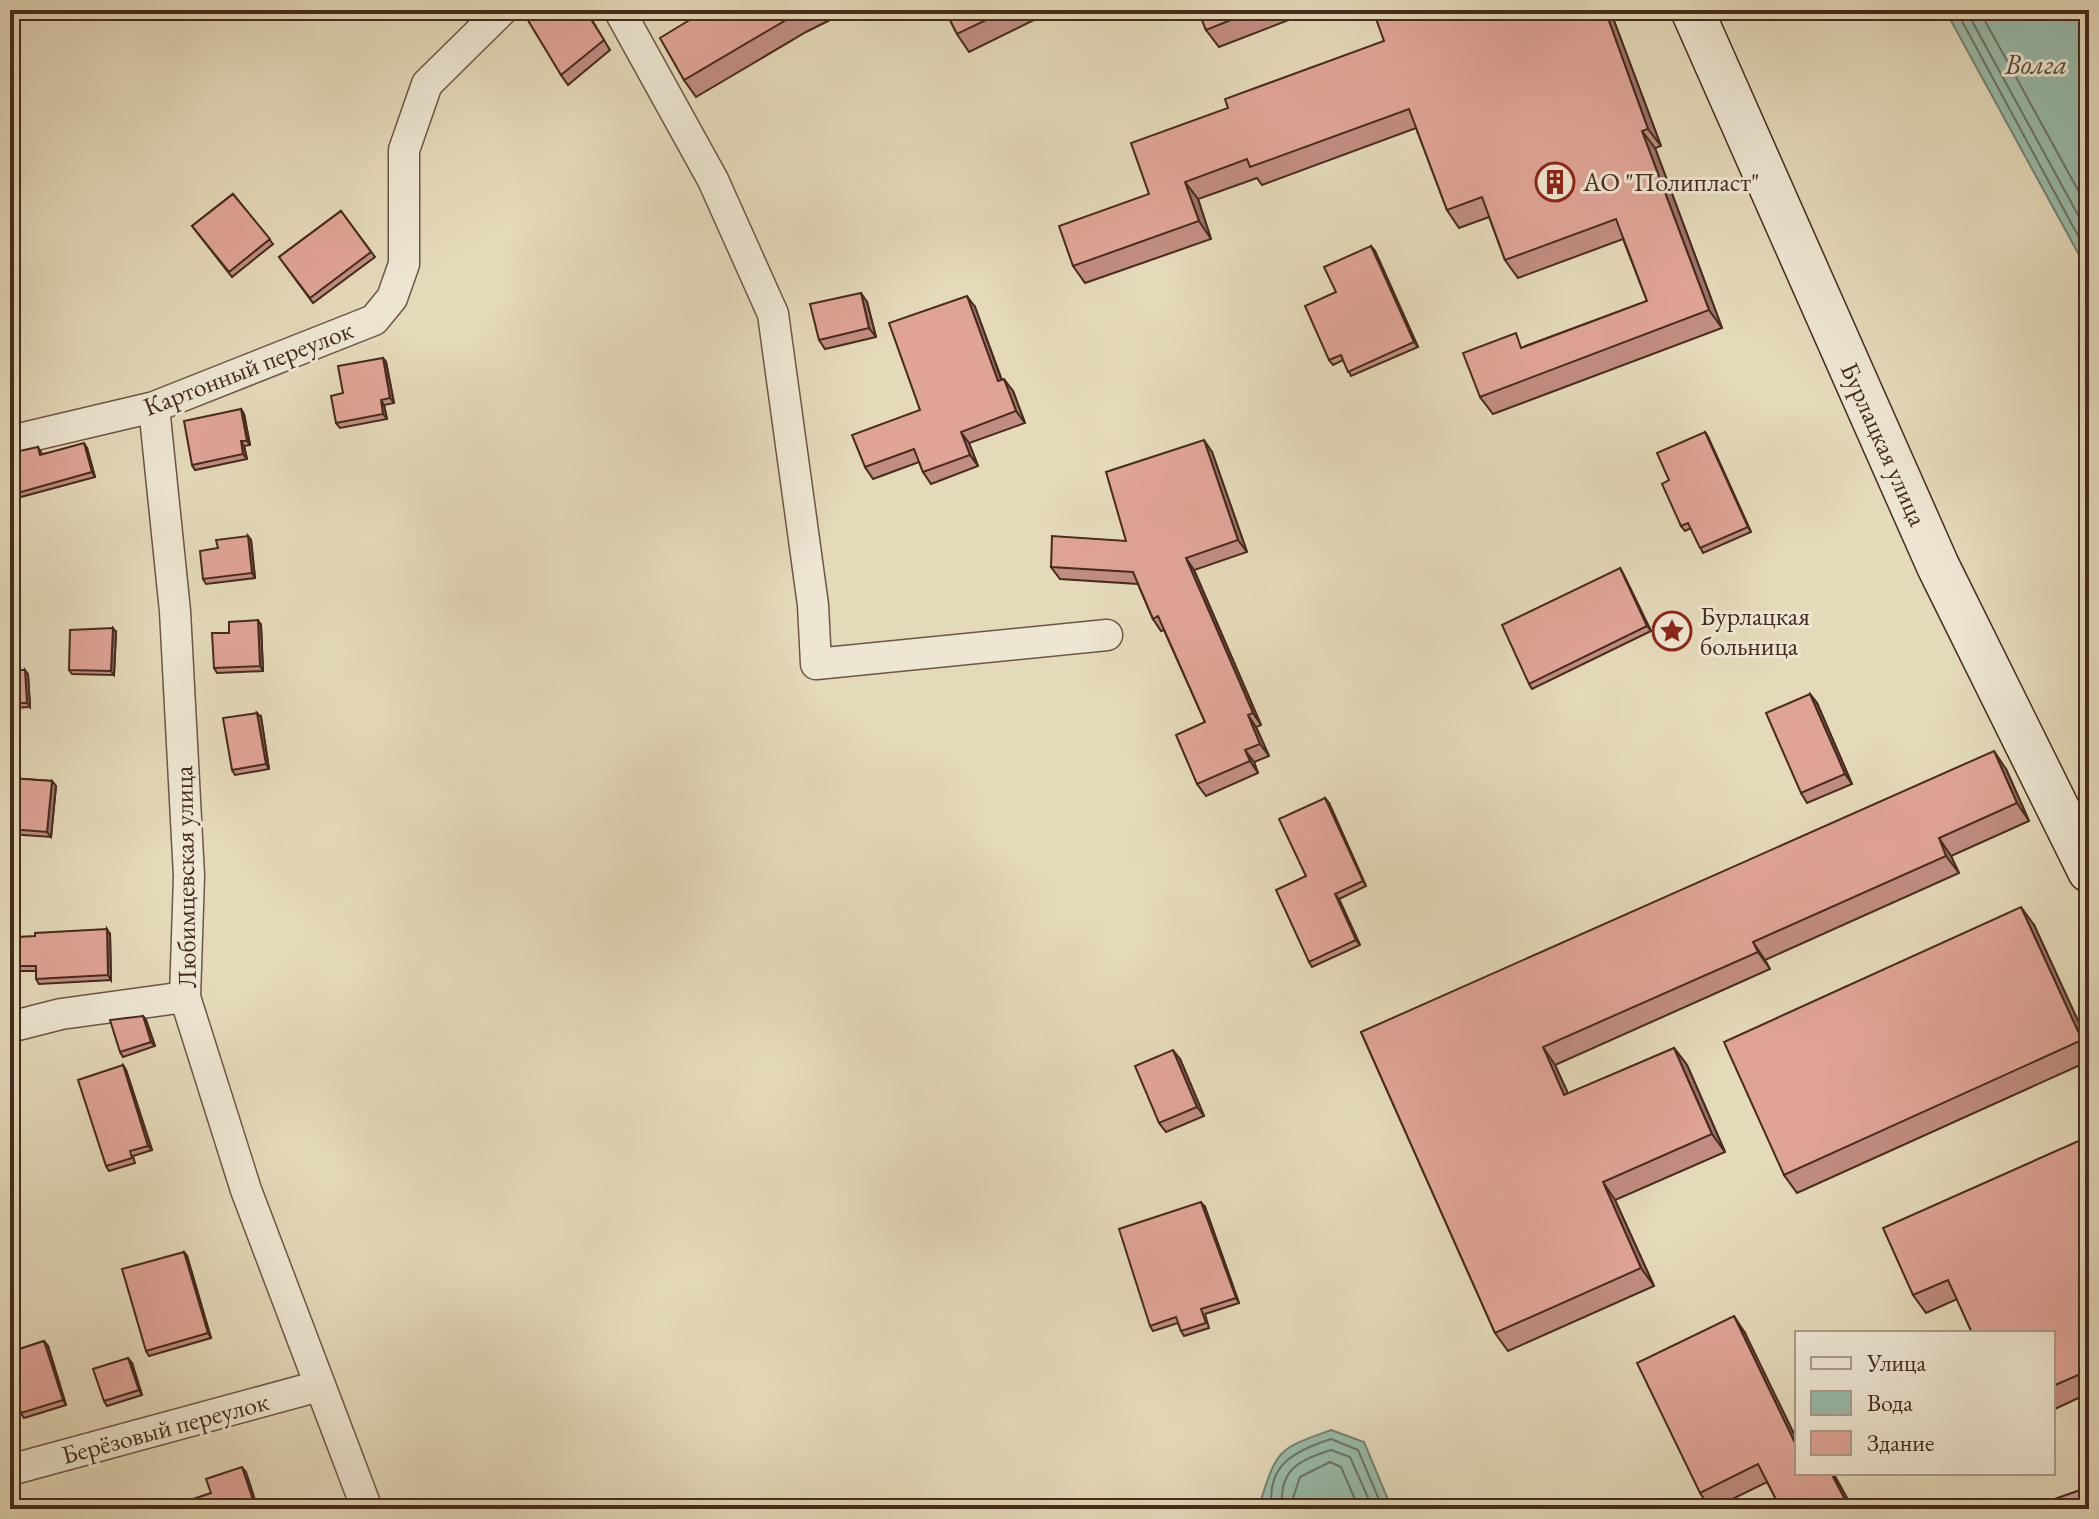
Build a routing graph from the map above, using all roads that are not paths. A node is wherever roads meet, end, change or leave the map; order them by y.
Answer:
1 (502, 10) edge
2 (619, 10) edge
3 (1692, 10) edge
4 (154, 407) junction
5 (10, 441) edge
6 (1107, 635) dead end
7 (2089, 871) edge
8 (185, 997) junction
9 (10, 1027) edge
10 (319, 1386) junction
11 (10, 1470) edge
12 (367, 1509) edge

1 - 4 street, Картонный переулок
2 - 6 street
3 - 7 main road, Бурлацкая улица
4 - 5 street, Картонный переулок
4 - 8 street, Любимцевская улица
8 - 9 street
8 - 10 street, Любимцевская улица
10 - 11 street, Берёзовый переулок
10 - 12 street, Любимцевская улица

